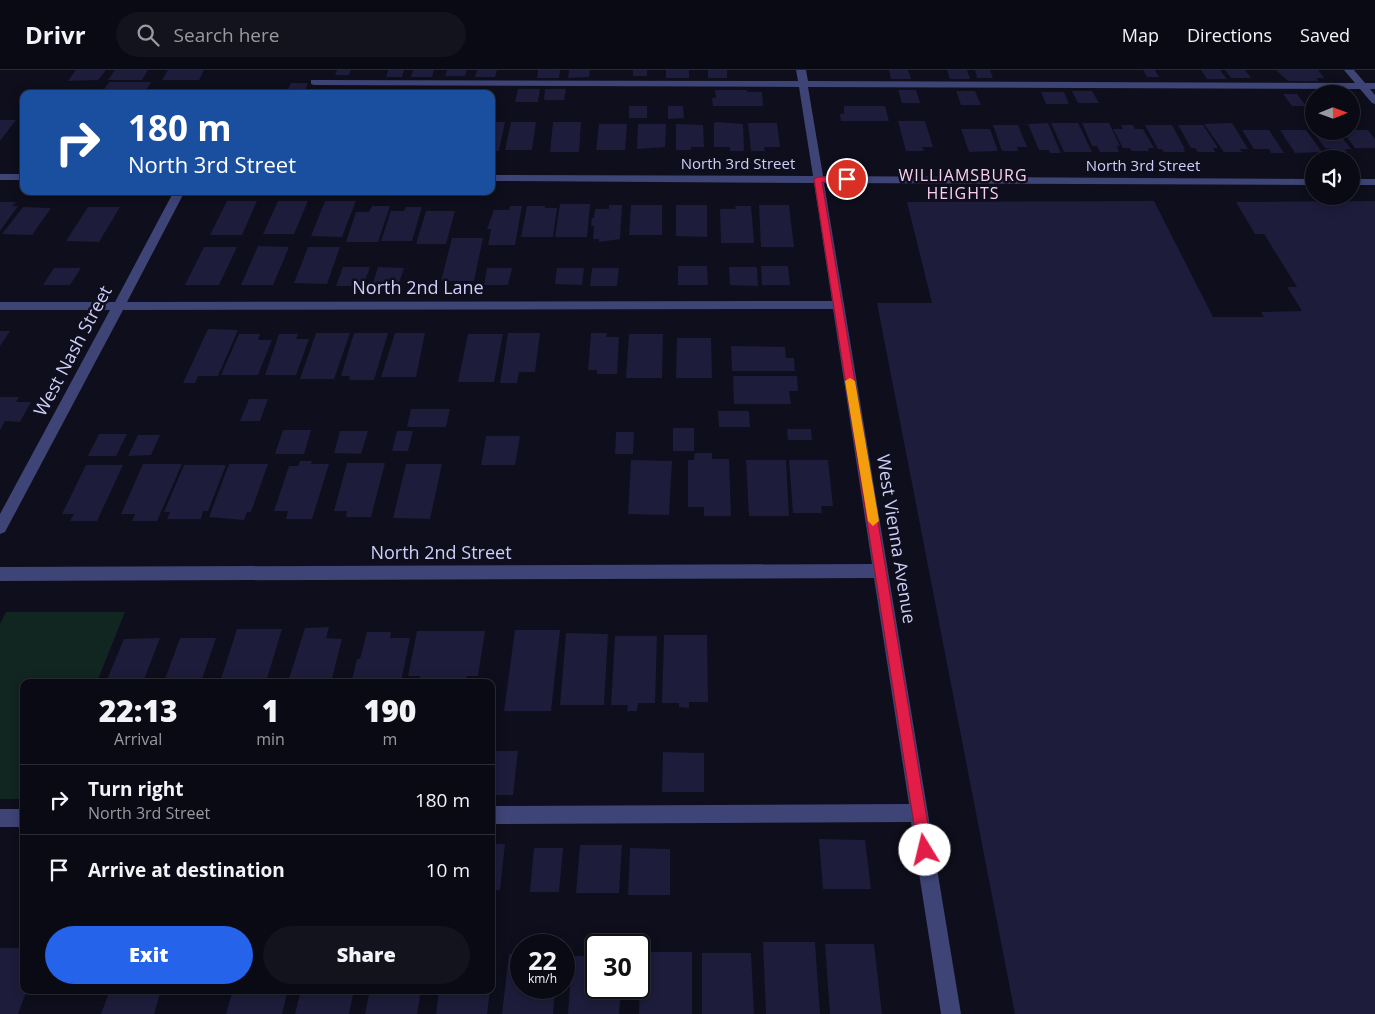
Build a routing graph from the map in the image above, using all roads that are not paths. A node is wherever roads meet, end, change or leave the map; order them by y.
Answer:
1 (800, 70) edge
2 (1349, 70) edge
3 (314, 82) dead end
4 (803, 84) junction
5 (1363, 86) junction
6 (1375, 86) edge
7 (1375, 101) edge
8 (0, 177) edge
9 (20, 177) edge
10 (495, 178) edge
11 (818, 179) junction
12 (1305, 182) edge
13 (1360, 182) edge
14 (1375, 182) edge
15 (178, 195) edge
16 (837, 305) junction
17 (0, 306) edge
18 (118, 306) junction
19 (0, 528) edge
20 (882, 571) junction
21 (0, 574) edge
22 (919, 813) junction
23 (495, 815) edge
24 (0, 818) edge
25 (20, 818) edge
26 (951, 1014) edge

1 - 4 street, West Vienna Avenue
2 - 5 street
3 - 4 street
4 - 5 street
4 - 11 street, West Vienna Avenue
5 - 6 street
5 - 7 street
8 - 9 street
10 - 11 street, North 3rd Street
11 - 12 street, North 3rd Street
11 - 16 street, West Vienna Avenue
13 - 14 street
15 - 18 street, West Nash Street
16 - 18 street, North 2nd Lane
16 - 20 street, West Vienna Avenue
17 - 18 street, North 2nd Lane
18 - 19 street, West Nash Street
20 - 21 street, North 2nd Street
20 - 22 street, West Vienna Avenue
22 - 23 street
22 - 26 street, West Vienna Avenue
24 - 25 street

